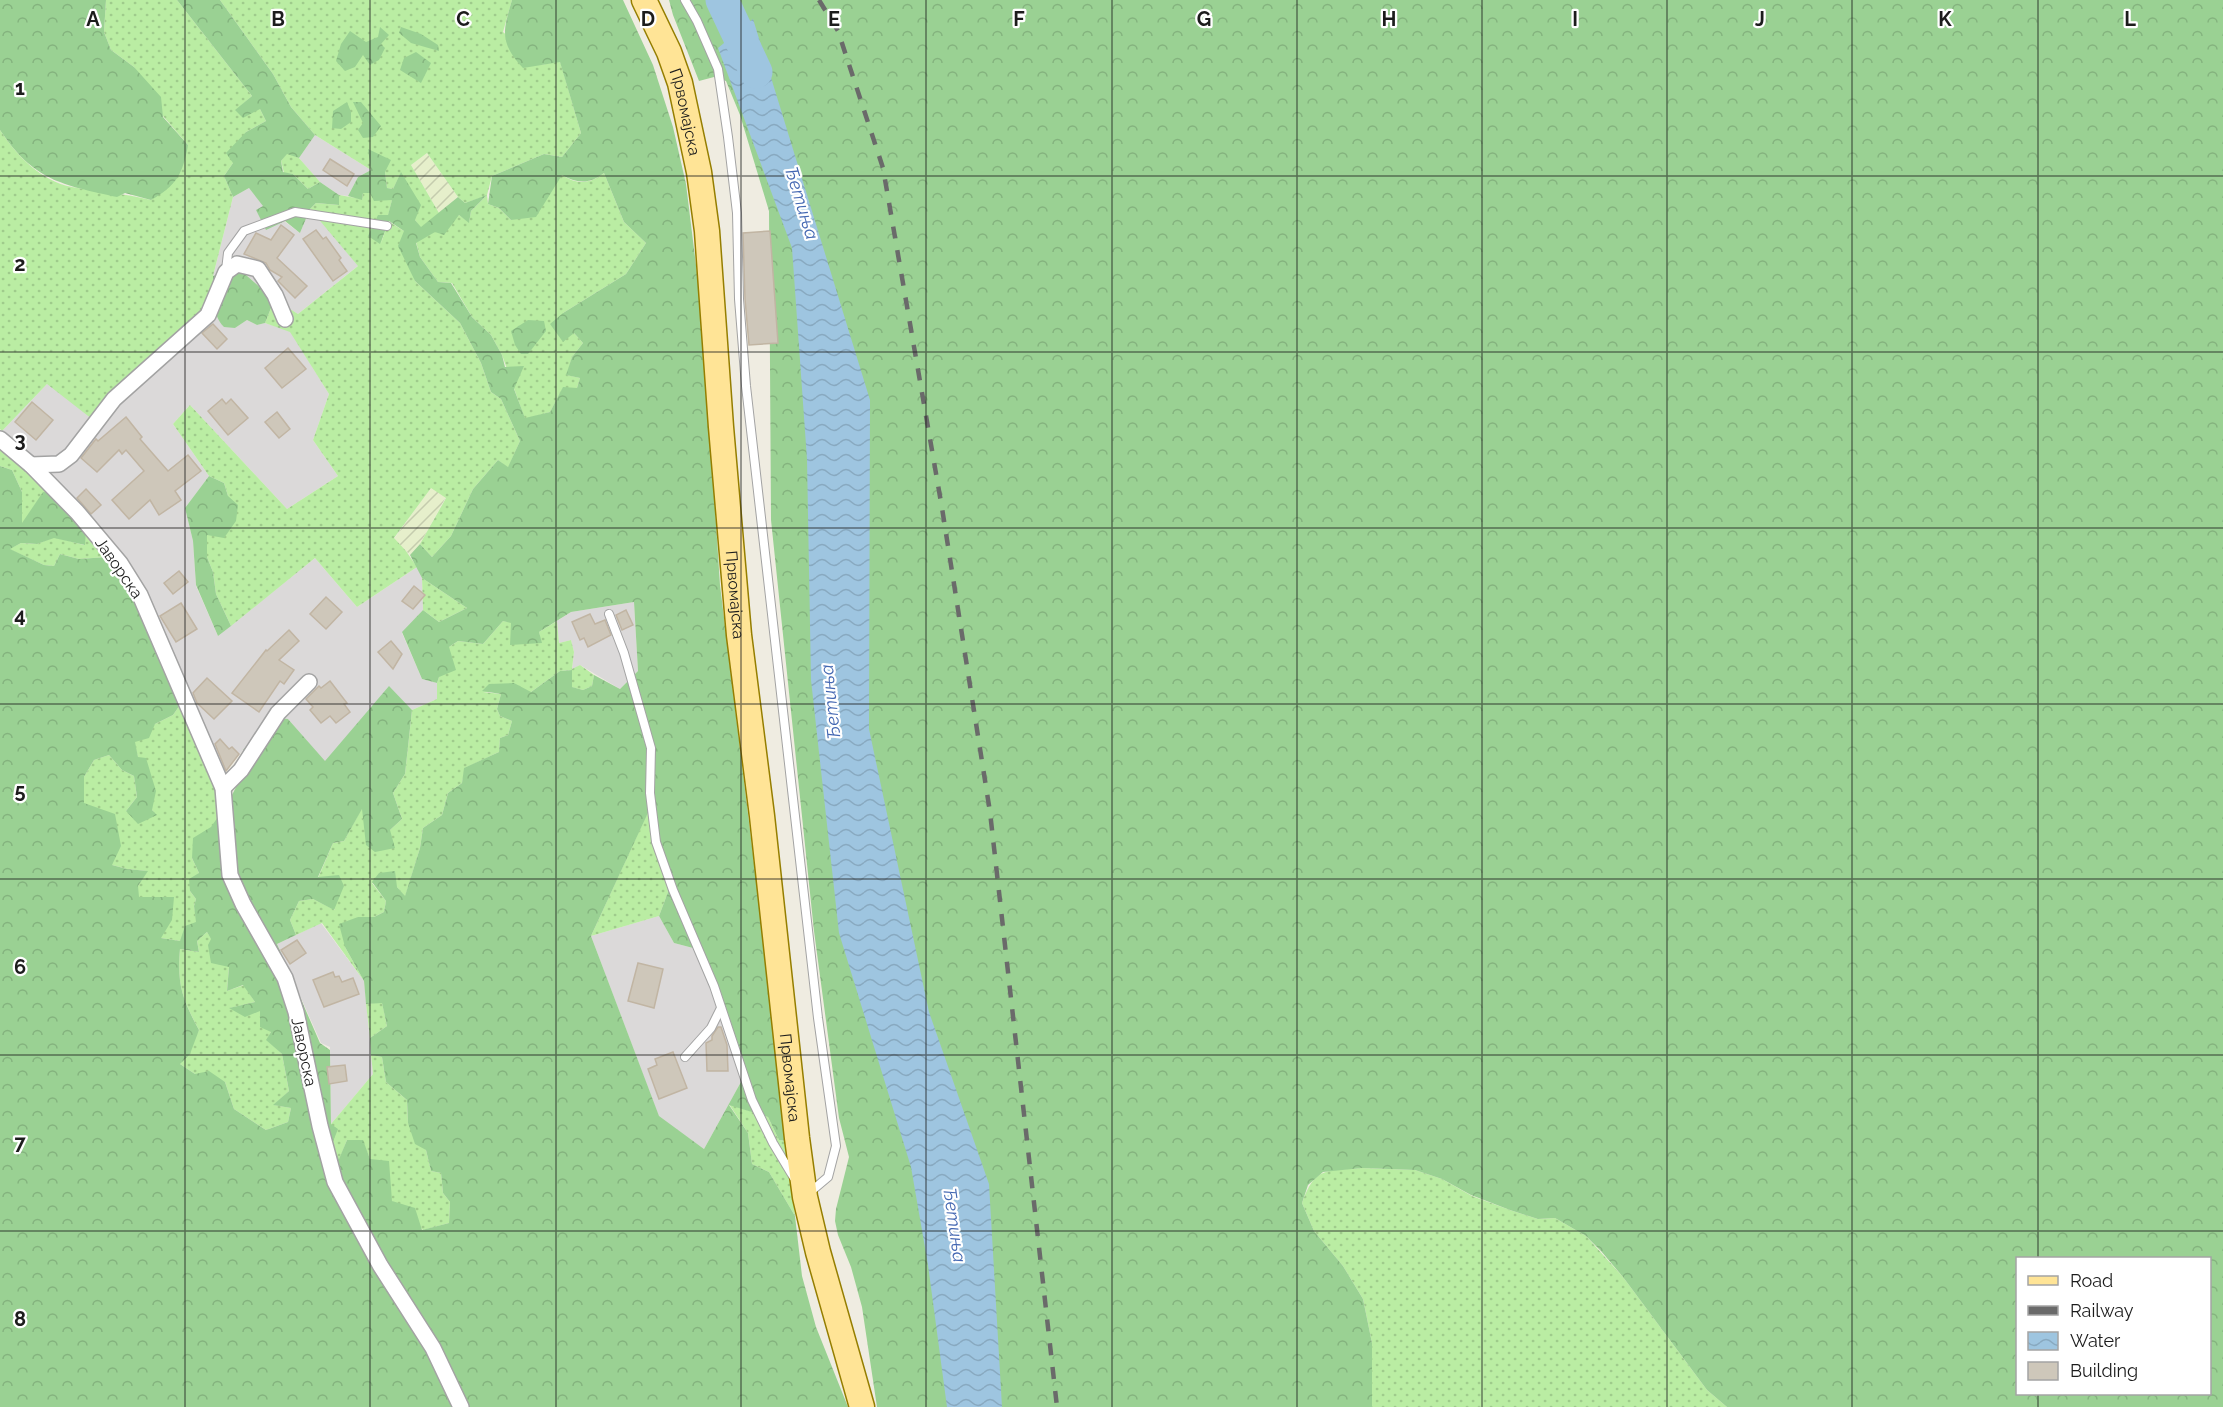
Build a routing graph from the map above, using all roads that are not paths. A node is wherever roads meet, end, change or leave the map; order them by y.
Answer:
1 (644, 0) edge
2 (685, 0) edge
3 (387, 226) dead end
4 (226, 272) junction
5 (285, 319) dead end
6 (0, 439) edge
7 (31, 465) junction
8 (609, 614) dead end
9 (309, 682) dead end
10 (223, 788) junction
11 (721, 1008) junction
12 (685, 1057) dead end
13 (805, 1197) junction
14 (461, 1407) edge
15 (862, 1407) edge

1 - 13 main road, Првомајска
2 - 13 lane
3 - 4 lane
4 - 5 street
4 - 7 street
6 - 7 street, Јаворска
7 - 10 street, Јаворска
8 - 11 lane, Првомајска
9 - 10 street
10 - 14 street, Јаворска
11 - 12 lane
11 - 13 lane, Првомајска
13 - 15 main road, Првомајска

